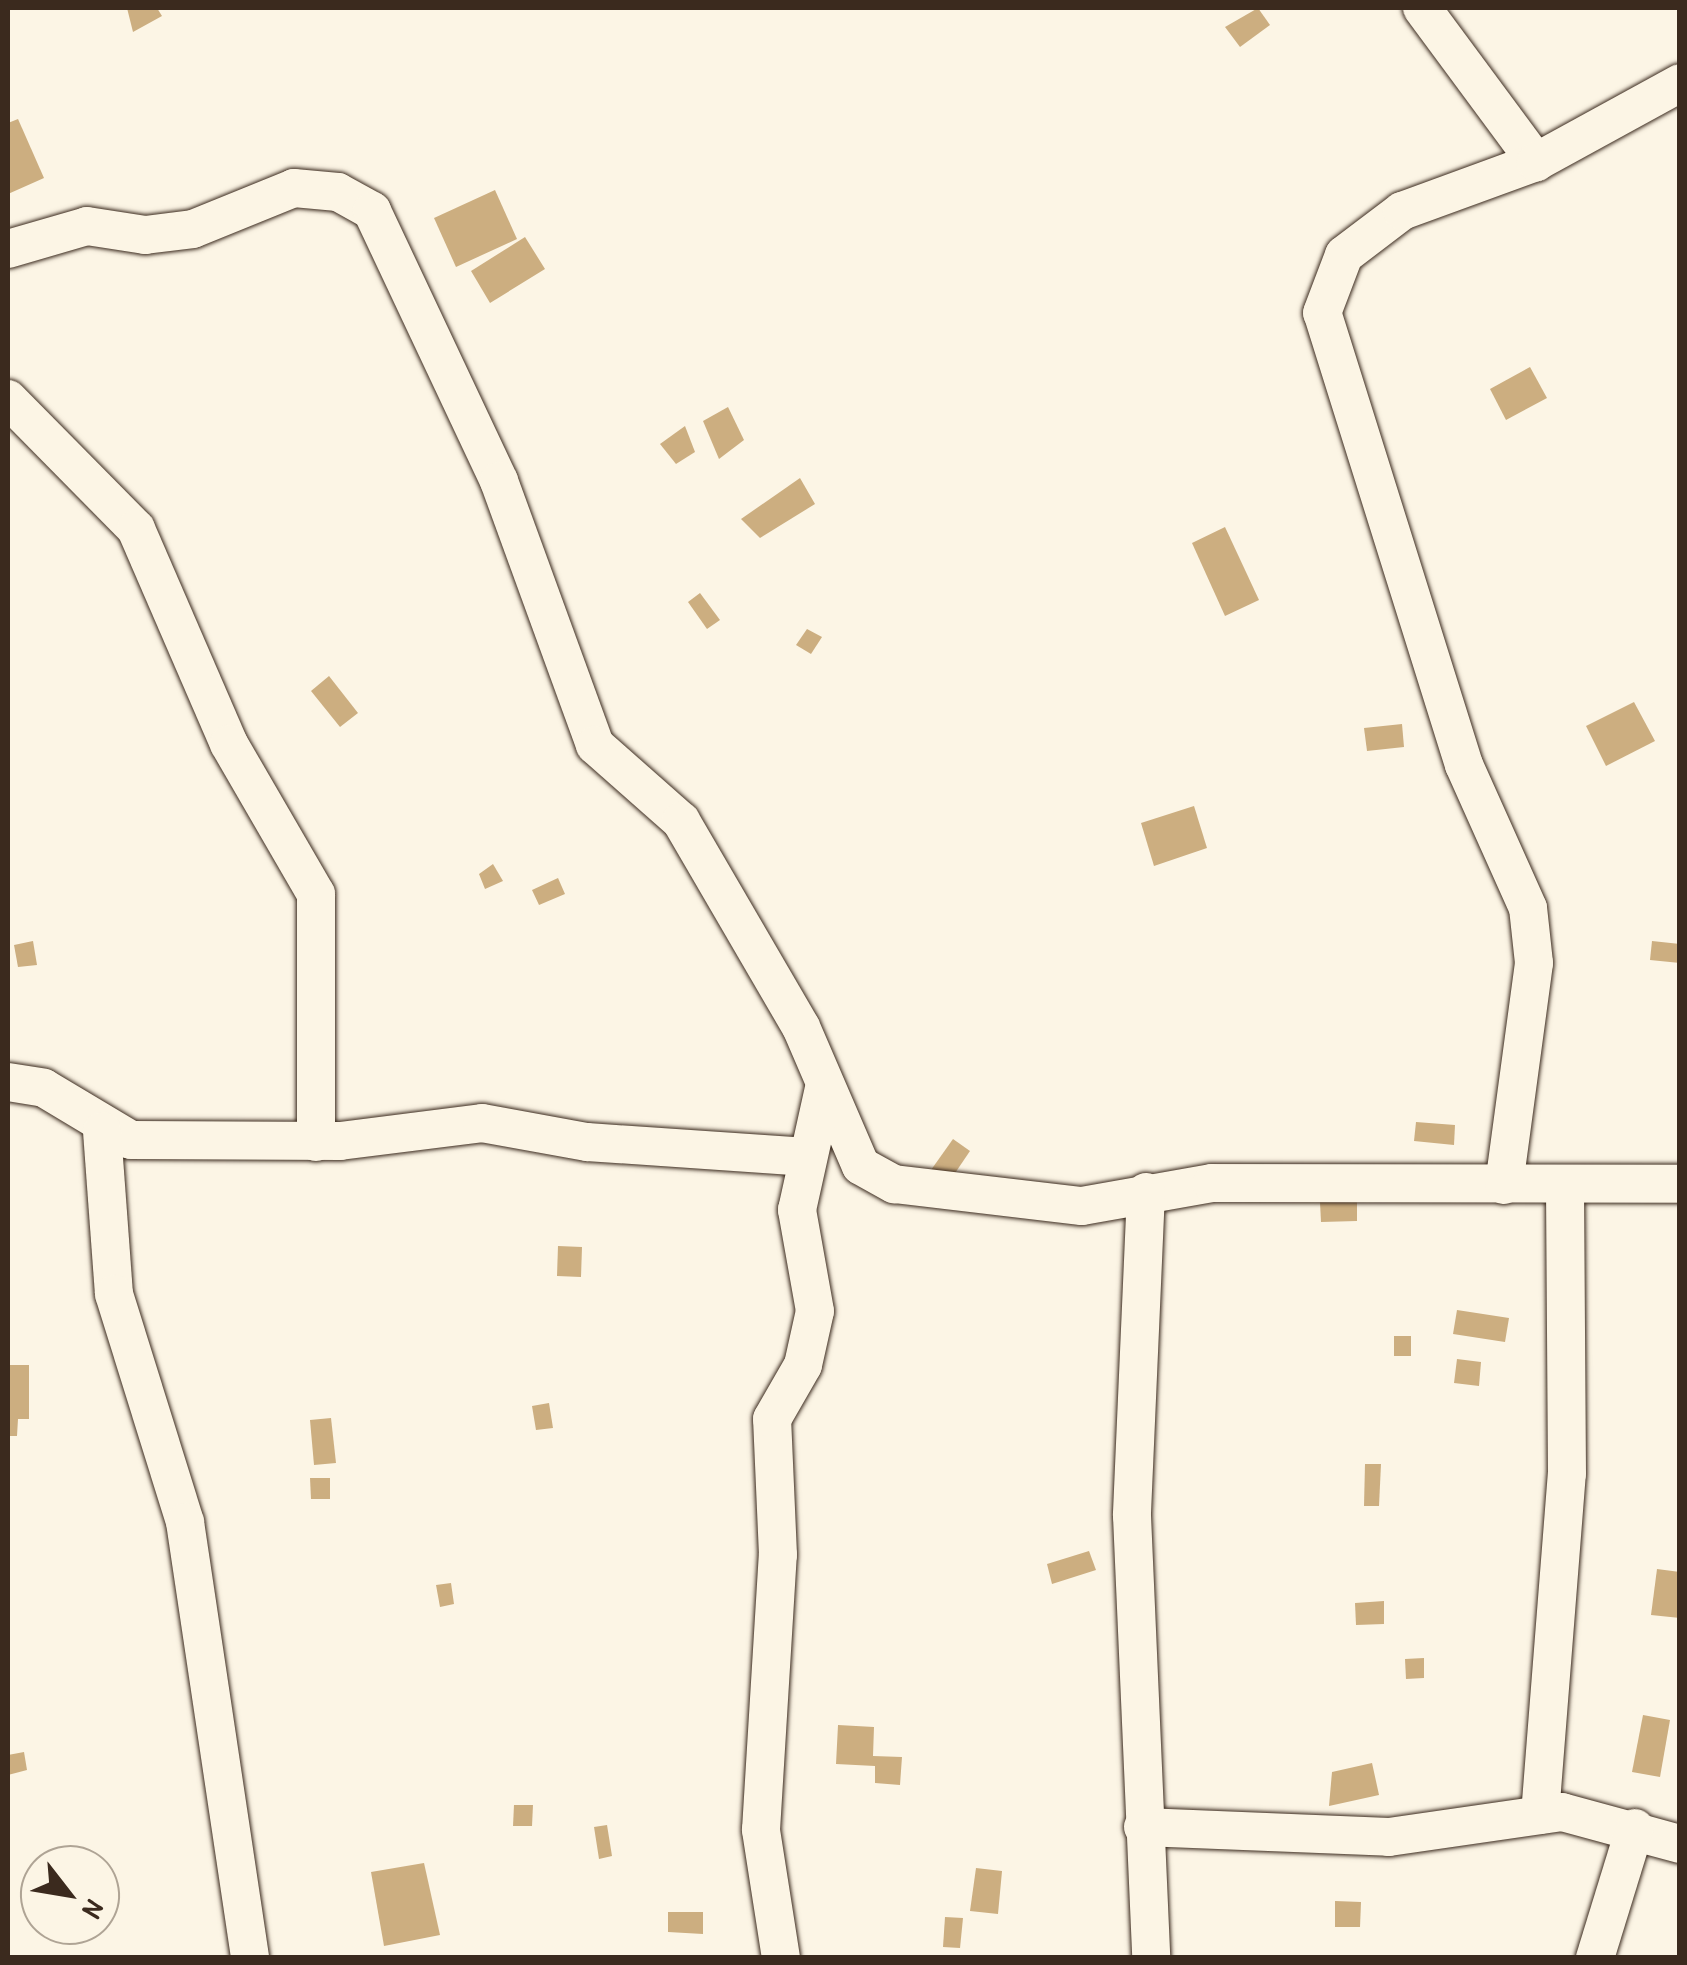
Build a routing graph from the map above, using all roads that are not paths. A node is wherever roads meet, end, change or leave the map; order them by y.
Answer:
1 (1422, 8) edge
2 (1680, 83) edge
3 (1536, 162) junction
4 (8, 249) edge
5 (8, 399) edge
6 (8, 1082) edge
7 (824, 1088) junction
8 (102, 1131) junction
9 (316, 1142) junction
10 (808, 1157) junction
11 (1680, 1184) edge
12 (1504, 1185) junction
13 (1565, 1187) junction
14 (1146, 1192) junction
15 (1540, 1815) junction
16 (1143, 1827) junction
17 (1636, 1828) junction
18 (1680, 1844) edge
19 (250, 1958) edge
20 (781, 1958) edge
21 (1151, 1958) edge
22 (1594, 1958) edge

1 - 3 street
2 - 3 street
3 - 12 street
4 - 7 street
5 - 9 street
6 - 8 street
7 - 10 street
7 - 14 street
8 - 9 street
8 - 19 street
9 - 10 street
10 - 20 street
11 - 13 street
12 - 13 street
12 - 14 street
13 - 15 street
14 - 16 street
15 - 16 street
15 - 17 street
16 - 21 street
17 - 18 street
17 - 22 street

